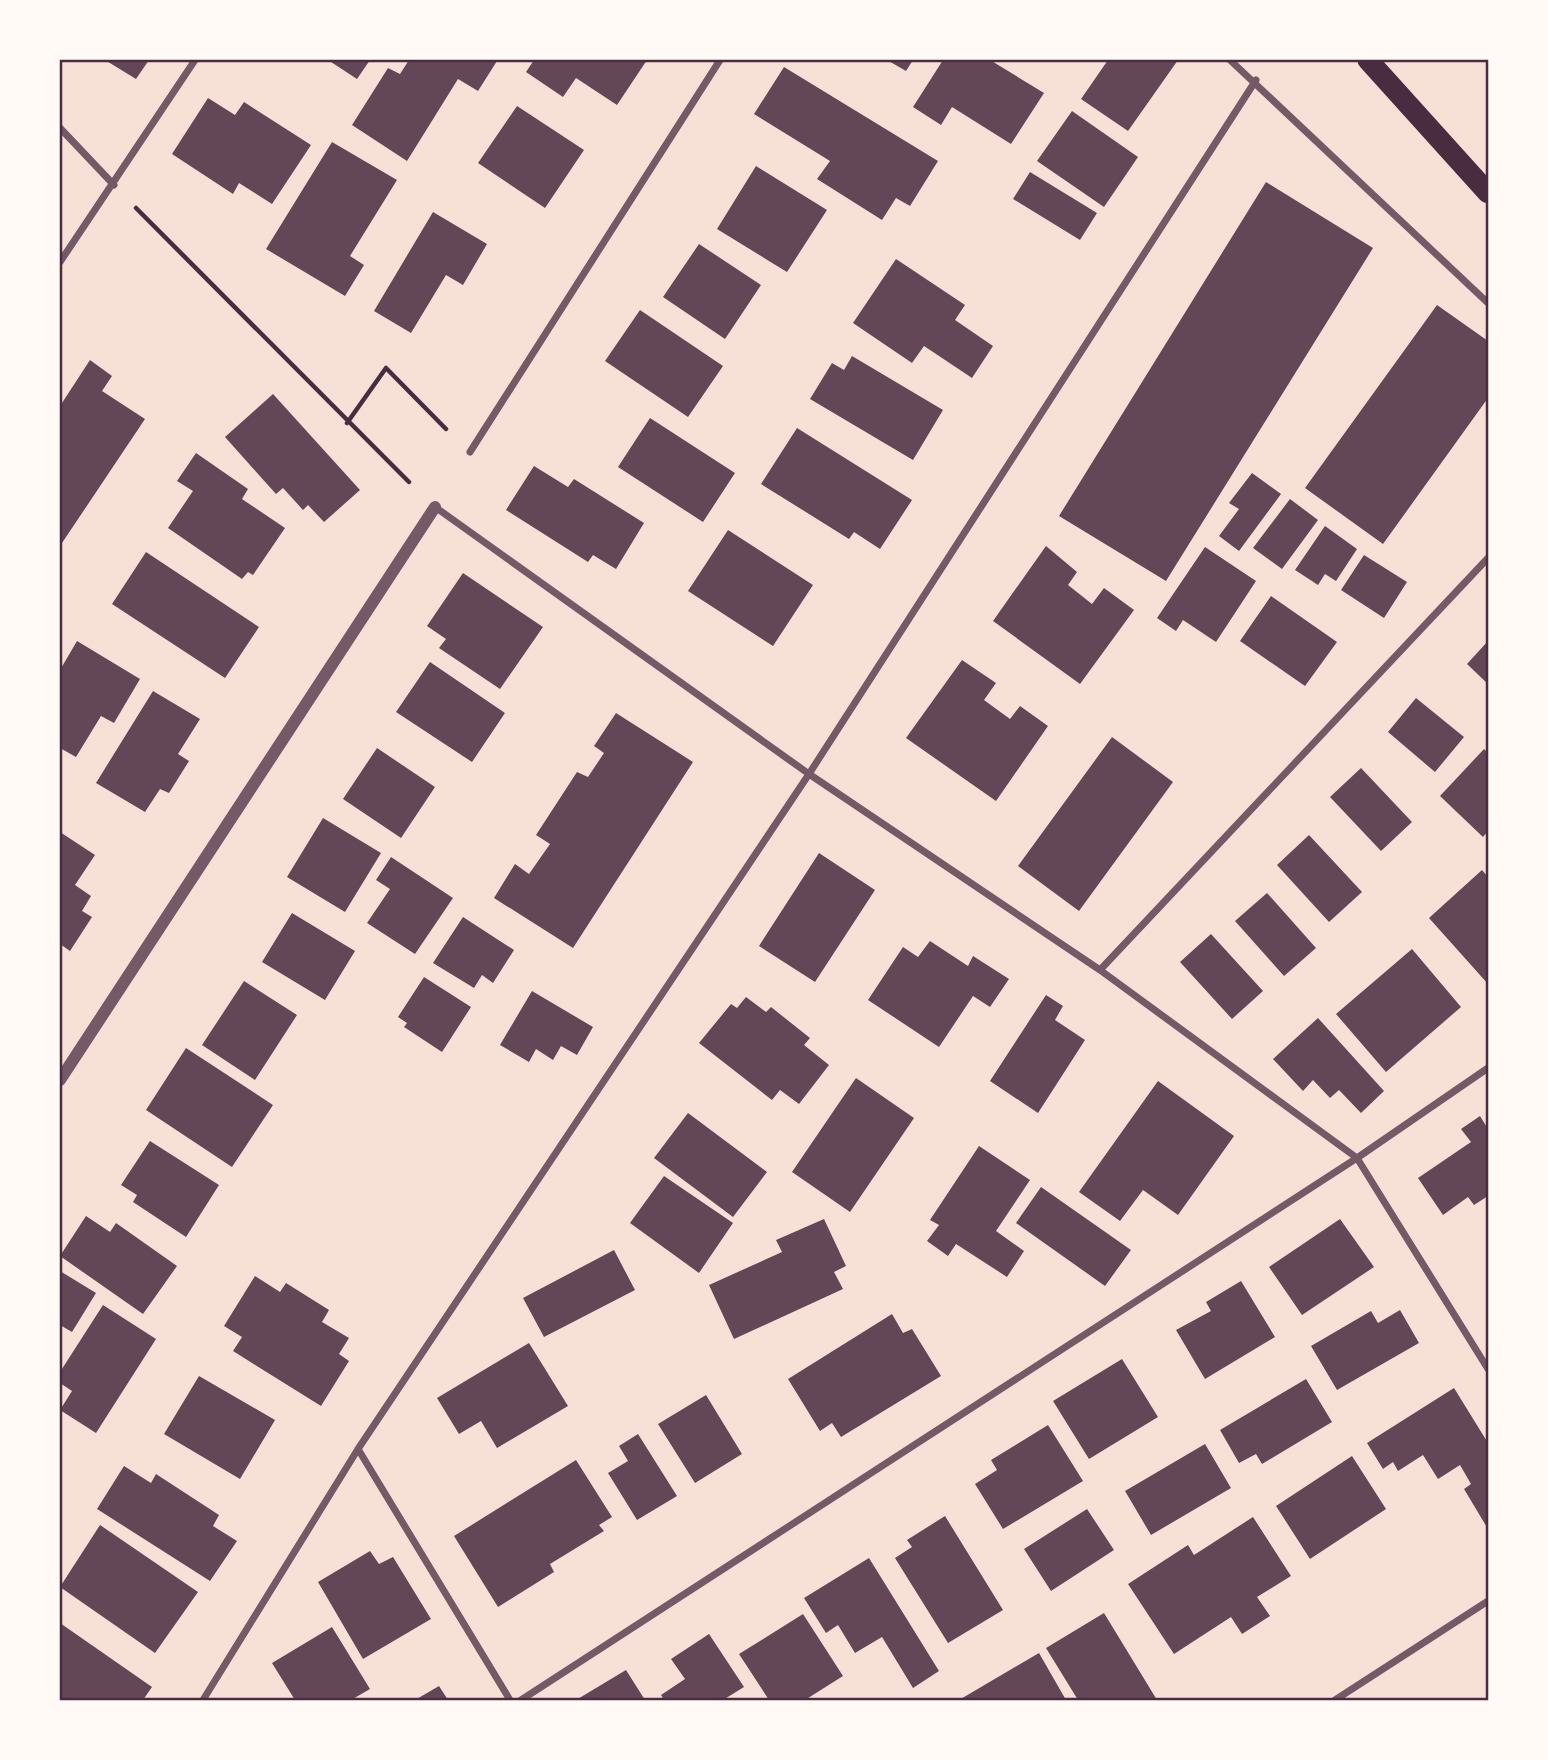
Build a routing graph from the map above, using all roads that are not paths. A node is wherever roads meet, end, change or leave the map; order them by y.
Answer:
1 (195, 60) edge
2 (720, 60) edge
3 (1230, 60) edge
4 (1368, 60) edge
5 (1256, 80) junction
6 (60, 128) edge
7 (114, 185) junction
8 (1489, 193) edge
9 (60, 262) edge
10 (1489, 303) edge
11 (470, 452) road end
12 (435, 507) joint
13 (1489, 558) edge
14 (809, 774) junction
15 (1100, 970) junction
16 (1489, 1068) edge
17 (60, 1080) edge
18 (1357, 1158) junction
19 (1489, 1369) edge
20 (358, 1449) junction
21 (1489, 1601) edge
22 (203, 1700) edge
23 (510, 1700) edge
24 (521, 1700) edge
25 (1335, 1700) edge

1 - 7 street
2 - 11 street
3 - 5 street
4 - 8 highway
5 - 10 street
5 - 14 street
6 - 7 street
7 - 9 street
12 - 14 street
12 - 17 street
13 - 15 street
14 - 15 street
14 - 20 street
15 - 18 street
16 - 18 street
18 - 19 street
18 - 24 street
20 - 22 street
20 - 23 street
21 - 25 street

